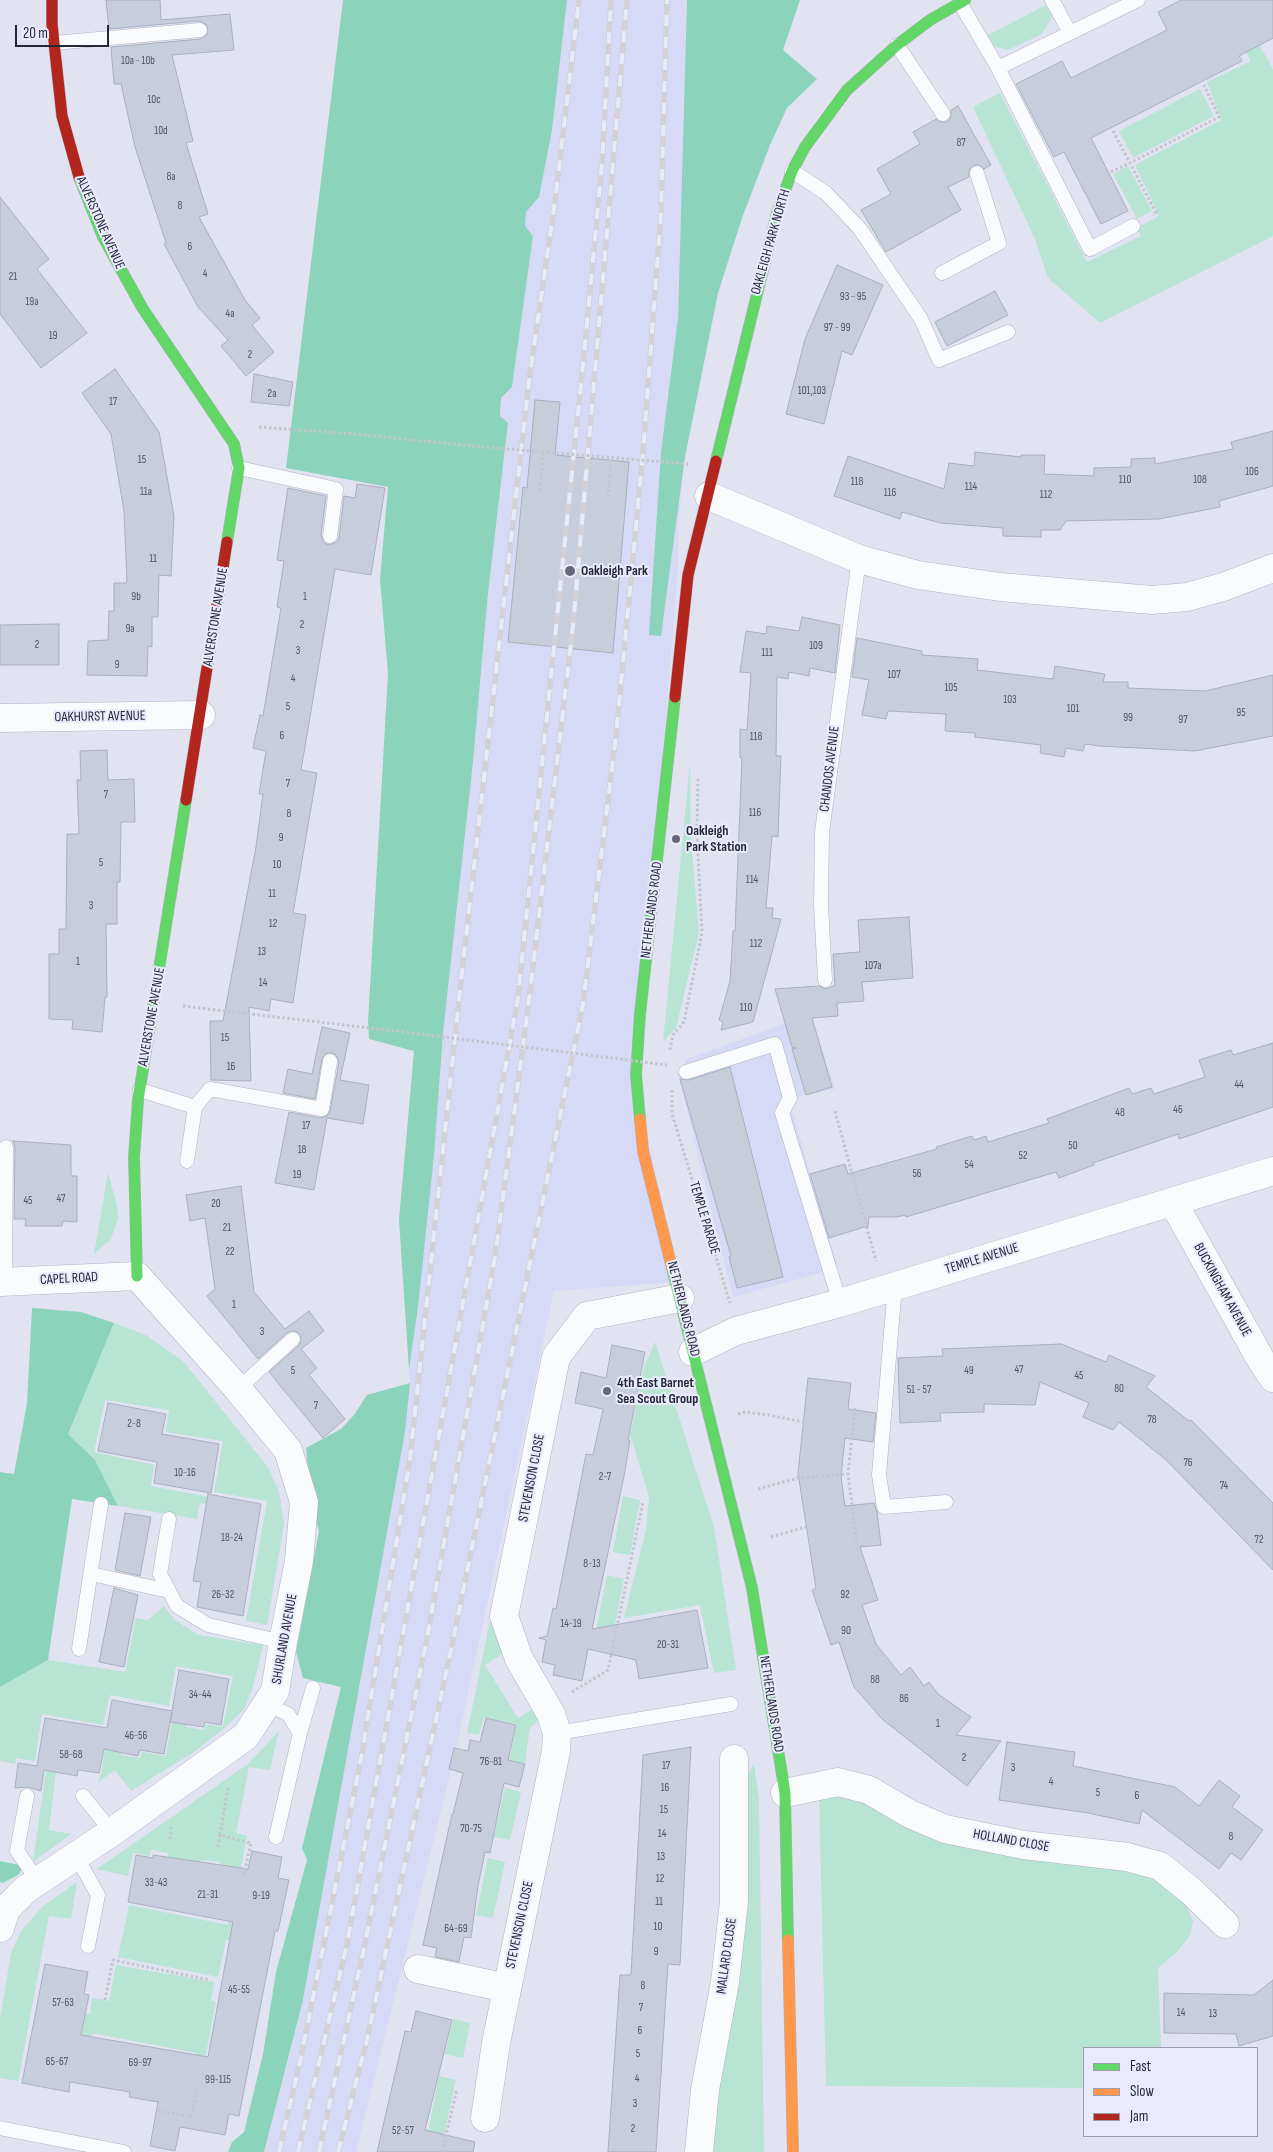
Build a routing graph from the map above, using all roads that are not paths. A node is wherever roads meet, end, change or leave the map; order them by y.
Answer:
1 (52, 0) edge
2 (1052, 0) edge
3 (1137, 0) edge
4 (963, 1) edge
5 (200, 30) dead end
6 (1070, 33) junction
7 (54, 43) junction
8 (897, 45) junction
9 (998, 68) junction
10 (943, 114) dead end
11 (792, 171) junction
12 (977, 173) dead end
13 (1133, 226) road end
14 (942, 273) dead end
15 (1008, 332) dead end
16 (239, 468) junction
17 (708, 496) junction
18 (330, 536) dead end
19 (859, 559) junction
20 (1273, 568) edge
21 (201, 715) junction
22 (0, 718) edge
23 (825, 980) dead end
24 (330, 1061) dead end
25 (686, 1072) dead end
26 (140, 1090) junction
27 (195, 1107) junction
28 (6, 1147) dead end
29 (187, 1161) dead end
30 (1273, 1171) edge
31 (1173, 1202) junction
32 (137, 1276) junction
33 (2, 1282) edge
34 (889, 1287) junction
35 (680, 1298) junction
36 (840, 1302) junction
37 (293, 1339) dead end
38 (693, 1352) junction
39 (1273, 1378) edge
40 (238, 1389) junction
41 (946, 1502) dead end
42 (101, 1504) dead end
43 (169, 1519) dead end
44 (91, 1574) junction
45 (169, 1591) junction
46 (283, 1642) junction
47 (79, 1649) dead end
48 (313, 1688) dead end
49 (266, 1704) junction
50 (731, 1704) dead end
51 (300, 1732) junction
52 (557, 1733) junction
53 (734, 1759) dead end
54 (785, 1793) junction
55 (26, 1796) dead end
56 (83, 1796) dead end
57 (112, 1832) junction
58 (276, 1837) dead end
59 (76, 1856) junction
60 (38, 1881) junction
61 (2, 1914) edge
62 (1225, 1924) dead end
63 (88, 1946) dead end
64 (418, 1969) dead end
65 (506, 1988) junction
66 (485, 2118) dead end
67 (0, 2128) edge
68 (124, 2152) edge
69 (699, 2152) edge
70 (793, 2152) edge

1 - 7 street, ALVERSTONE AVENUE
2 - 6 lane
3 - 6 lane
4 - 8 street, OAKLEIGH PARK NORTH
4 - 9 lane
5 - 7 lane
6 - 9 lane
7 - 16 street, ALVERSTONE AVENUE
8 - 10 lane
8 - 11 street, OAKLEIGH PARK NORTH
9 - 13 lane
11 - 15 lane
11 - 17 street, OAKLEIGH PARK NORTH
12 - 14 lane
16 - 18 lane
16 - 21 street, ALVERSTONE AVENUE
17 - 19 street
17 - 35 street, NETHERLANDS ROAD
19 - 20 street
19 - 23 lane, CHANDOS AVENUE
21 - 22 street, OAKHURST AVENUE
21 - 26 street, ALVERSTONE AVENUE
24 - 27 lane
25 - 36 lane
26 - 27 lane
26 - 32 street, ALVERSTONE AVENUE
27 - 29 lane
28 - 33 lane
30 - 31 street, TEMPLE AVENUE
31 - 34 street, TEMPLE AVENUE
31 - 39 street, BUCKINGHAM AVENUE
32 - 33 street, CAPEL ROAD
32 - 40 street, SHURLAND AVENUE
34 - 36 street, TEMPLE AVENUE
34 - 41 lane
35 - 38 street, NETHERLANDS ROAD
35 - 52 street, STEVENSON CLOSE
36 - 38 street, TEMPLE AVENUE
37 - 40 lane
38 - 54 street, NETHERLANDS ROAD
40 - 46 street, SHURLAND AVENUE
42 - 44 lane
43 - 45 lane
44 - 45 lane
44 - 47 lane
45 - 46 lane
46 - 49 street, SHURLAND AVENUE
48 - 51 lane
49 - 51 lane
49 - 57 street, SHURLAND AVENUE
50 - 52 lane
51 - 58 lane
52 - 65 street, STEVENSON CLOSE
53 - 69 street, MALLARD CLOSE
54 - 62 street, HOLLAND CLOSE
54 - 70 street, NETHERLANDS ROAD
55 - 60 lane
56 - 57 lane
57 - 59 street, SHURLAND AVENUE
59 - 60 street, SHURLAND AVENUE
59 - 63 lane
60 - 61 street, SHURLAND AVENUE
64 - 65 street
65 - 66 street, STEVENSON CLOSE
67 - 68 lane

